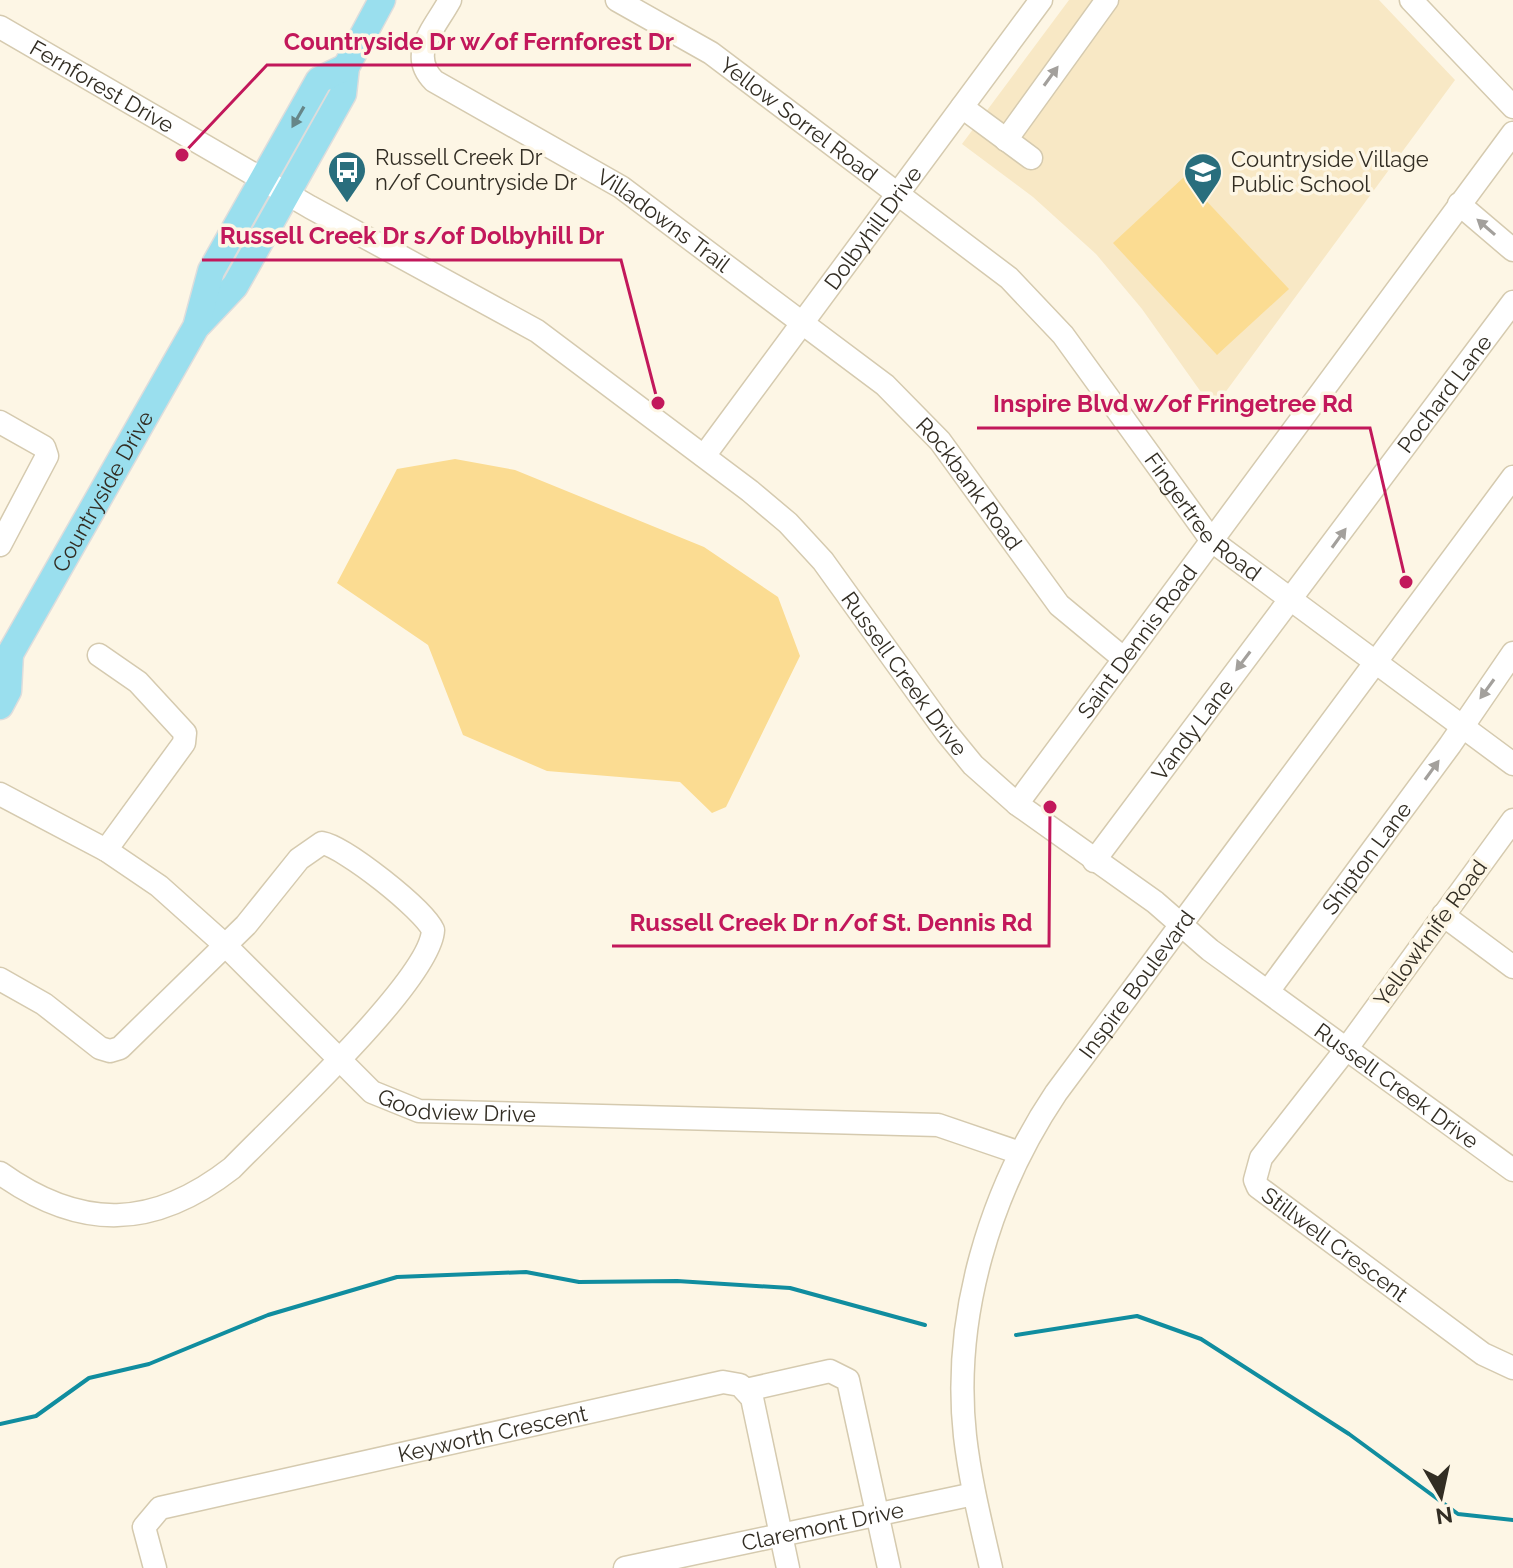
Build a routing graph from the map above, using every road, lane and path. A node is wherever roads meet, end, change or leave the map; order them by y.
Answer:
1 (382, 0) edge
2 (450, 0) edge
3 (617, 0) edge
4 (1041, 0) edge
5 (1107, 0) edge
6 (1411, 0) edge
7 (0, 27) edge
8 (346, 67) junction
9 (962, 107) junction
10 (1513, 107) edge
11 (1513, 133) edge
12 (1006, 140) junction
13 (1031, 158) dead end
14 (263, 180) junction
15 (898, 193) junction
16 (287, 194) junction
17 (1459, 204) junction
18 (1513, 250) edge
19 (1513, 302) edge
20 (803, 322) junction
21 (196, 327) junction
22 (0, 422) edge
23 (704, 456) junction
24 (1513, 477) edge
25 (1212, 541) junction
26 (0, 545) edge
27 (1291, 600) junction
28 (1513, 653) edge
29 (99, 655) dead end
30 (5, 658) edge
31 (1123, 658) junction
32 (1375, 663) junction
33 (0, 706) edge
34 (1461, 725) junction
35 (1513, 764) edge
36 (0, 794) edge
37 (1017, 804) junction
38 (1513, 820) edge
39 (106, 850) junction
40 (1094, 861) junction
41 (1443, 915) junction
42 (1180, 925) junction
43 (225, 945) junction
44 (1513, 967) edge
45 (0, 979) edge
46 (1269, 990) junction
47 (1347, 1048) junction
48 (338, 1059) junction
49 (1020, 1153) junction
50 (1513, 1170) edge
51 (0, 1173) edge
52 (1513, 1368) edge
53 (746, 1390) junction
54 (974, 1494) junction
55 (877, 1514) junction
56 (781, 1534) junction
57 (155, 1568) edge
58 (625, 1568) edge
59 (788, 1568) edge
60 (889, 1568) edge
61 (991, 1568) edge

1 - 8 main road, Countryside Drive
2 - 20 street, Villadowns Trail
3 - 15 street, Yellow Sorrel Road
4 - 9 street, Dolbyhill Drive
12 -> 5 street
6 - 10 street
7 - 14 street, Fernforest Drive
8 -> 14 main road, Countryside Drive
8 - 16 main road, Countryside Drive
9 - 12 street
9 - 15 street, Dolbyhill Drive
11 - 17 street, Saint Dennis Road
12 - 13 street
14 - 16 street, Fernforest Drive
14 - 21 main road, Countryside Drive
15 - 20 street, Dolbyhill Drive
15 - 25 street, Fingertree Road
16 - 21 main road, Countryside Drive
16 - 23 street, Russell Creek Drive
18 -> 17 street
17 - 25 street, Saint Dennis Road
27 -> 19 street, Pochard Lane
20 - 23 street, Dolbyhill Drive
20 - 31 street, Rockbank Road
21 - 30 main road, Countryside Drive
22 - 26 street
23 - 37 street, Russell Creek Drive
24 - 32 street, Inspire Boulevard
25 - 27 street, Fingertree Road
25 - 31 street, Saint Dennis Road
27 - 32 street, Fingertree Road
27 -> 40 street, Vandy Lane
28 -> 34 street, Shipton Lane
29 - 39 street
30 - 33 main road, Countryside Drive
31 - 37 street, Saint Dennis Road
32 - 34 street, Fingertree Road
32 - 42 street, Inspire Boulevard
34 - 35 street, Fingertree Road
46 -> 34 street, Shipton Lane
36 - 39 street, Goodview Drive
37 - 40 street, Russell Creek Drive
38 - 41 street, Yellowknife Road
39 - 43 street, Goodview Drive
40 - 42 street, Russell Creek Drive
41 - 44 street
41 - 47 street, Yellowknife Road
42 - 46 street, Russell Creek Drive
42 - 49 street, Inspire Boulevard
43 - 45 street
43 - 48 street, Goodview Drive
43 - 48 street
46 - 47 street, Russell Creek Drive
47 - 50 street, Russell Creek Drive
47 - 52 street, Stillwell Crescent
48 - 49 street, Goodview Drive
48 - 51 street
49 - 54 street, Inspire Boulevard
53 - 55 street, Keyworth Crescent
53 - 56 street
53 - 57 street, Keyworth Crescent
54 - 55 street, Claremont Drive
54 - 61 street, Inspire Boulevard
55 - 56 street, Claremont Drive
55 - 60 street
56 - 58 street, Claremont Drive
56 - 59 street

